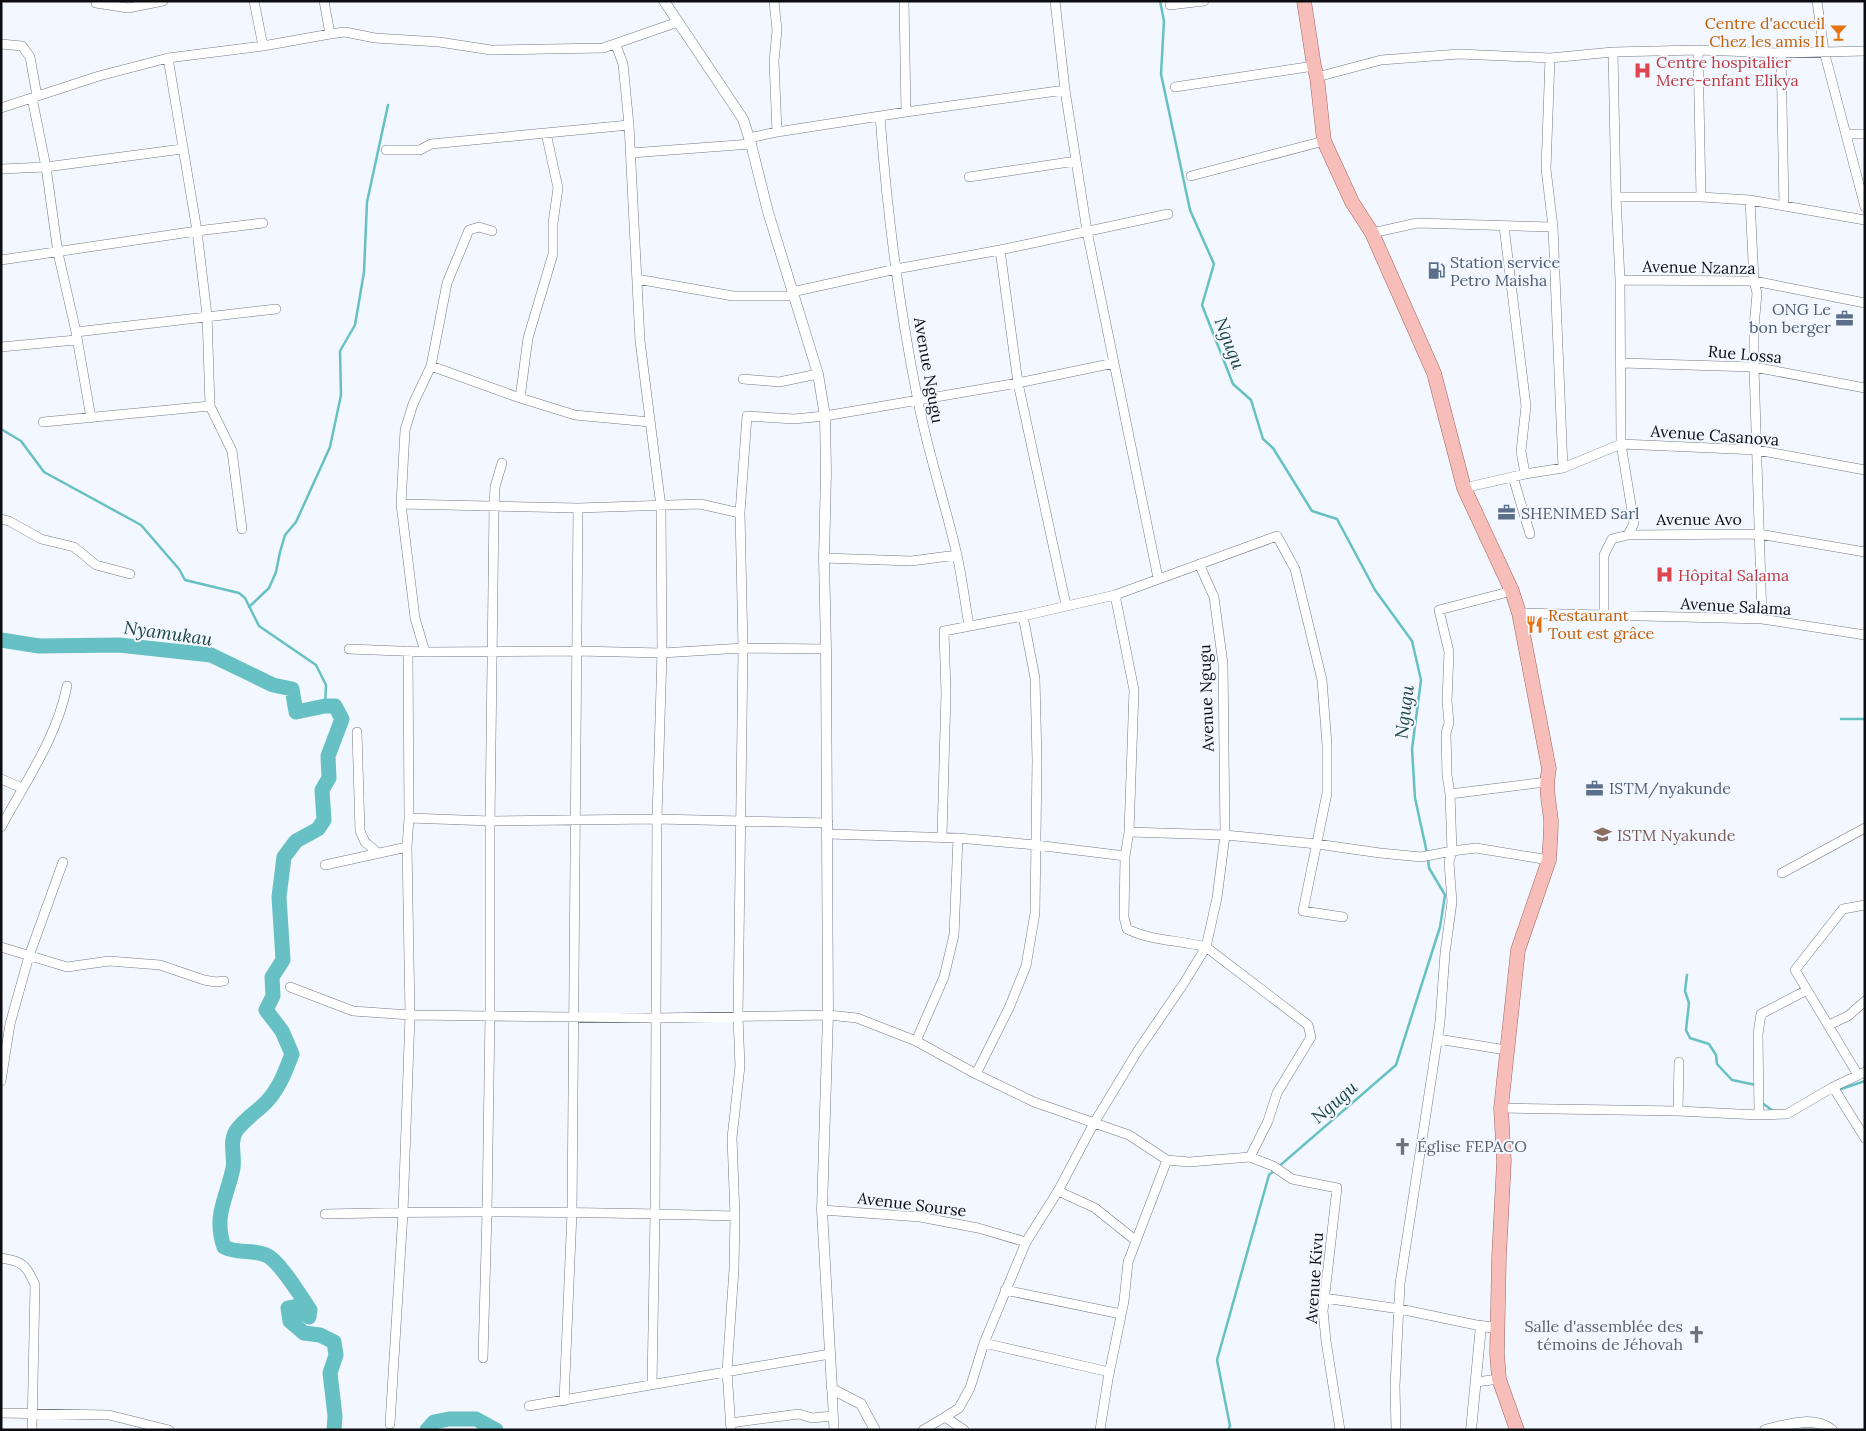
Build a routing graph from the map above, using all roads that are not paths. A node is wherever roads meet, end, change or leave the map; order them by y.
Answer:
1 (96, 1) edge
2 (163, 1) edge
3 (254, 1) edge
4 (324, 1) edge
5 (664, 1) edge
6 (774, 1) edge
7 (904, 1) edge
8 (1055, 1) edge
9 (1204, 1) edge
10 (1304, 1) edge
11 (1817, 1) edge
12 (1170, 5) dead end
13 (678, 22) junction
14 (330, 34) junction
15 (1, 44) edge
16 (616, 44) junction
17 (263, 46) junction
18 (1698, 50) junction
19 (1824, 51) junction
20 (1865, 51) edge
21 (1614, 52) junction
22 (1781, 53) junction
23 (168, 58) junction
24 (1550, 58) junction
25 (1315, 71) junction
26 (1175, 87) dead end
27 (1065, 90) junction
28 (35, 97) junction
29 (1, 108) edge
30 (906, 112) junction
31 (880, 116) junction
32 (630, 124) junction
33 (777, 132) junction
34 (546, 133) junction
35 (1846, 134) junction
36 (1865, 134) edge
37 (750, 141) junction
38 (1324, 141) junction
39 (182, 149) junction
40 (386, 150) dead end
41 (631, 153) junction
42 (1076, 161) junction
43 (46, 167) junction
44 (1, 168) edge
45 (1191, 176) dead end
46 (969, 177) dead end
47 (1616, 197) junction
48 (1701, 197) junction
49 (1750, 200) junction
50 (1784, 206) junction
51 (1865, 207) edge
52 (1168, 214) dead end
53 (1865, 220) edge
54 (263, 223) dead end
55 (1504, 226) junction
56 (1553, 227) junction
57 (197, 231) junction
58 (492, 231) dead end
59 (1087, 232) junction
60 (1372, 233) junction
61 (1000, 250) junction
62 (58, 252) junction
63 (1, 260) edge
64 (896, 269) junction
65 (637, 280) junction
66 (1620, 280) junction
67 (1754, 281) junction
68 (792, 294) junction
69 (1865, 303) edge
70 (276, 308) dead end
71 (207, 316) junction
72 (76, 336) junction
73 (1, 347) edge
74 (1114, 363) junction
75 (1622, 363) junction
76 (431, 366) junction
77 (1754, 367) junction
78 (818, 374) junction
79 (744, 379) dead end
80 (1018, 383) junction
81 (1865, 388) edge
82 (520, 398) junction
83 (918, 400) junction
84 (210, 406) junction
85 (825, 416) junction
86 (91, 418) junction
87 (43, 422) dead end
88 (650, 422) junction
89 (1621, 444) junction
90 (1757, 450) junction
91 (502, 463) dead end
92 (1563, 468) junction
93 (1865, 470) edge
94 (1525, 474) junction
95 (1513, 477) junction
96 (1464, 488) junction
97 (401, 504) junction
98 (494, 507) junction
99 (661, 507) junction
100 (578, 508) junction
101 (740, 513) junction
102 (1, 519) edge
103 (242, 528) dead end
104 (1530, 534) dead end
105 (1759, 534) junction
106 (1628, 535) junction
107 (1865, 552) edge
108 (957, 555) junction
109 (824, 558) junction
110 (1199, 564) junction
111 (130, 574) dead end
112 (1158, 578) junction
113 (1512, 591) junction
114 (1114, 595) junction
115 (1066, 605) junction
116 (1519, 613) junction
117 (1023, 616) junction
118 (1604, 616) junction
119 (1762, 619) junction
120 (969, 626) junction
121 (1865, 635) edge
122 (743, 648) junction
123 (349, 649) dead end
124 (826, 649) junction
125 (408, 651) junction
126 (578, 651) junction
127 (425, 652) junction
128 (493, 652) junction
129 (662, 653) junction
130 (67, 686) dead end
131 (357, 732) dead end
132 (1, 779) edge
133 (1546, 782) junction
134 (22, 788) junction
135 (1450, 794) junction
136 (409, 818) junction
137 (657, 819) junction
138 (576, 820) junction
139 (490, 821) junction
140 (742, 822) junction
141 (828, 823) junction
142 (1, 827) edge
143 (1865, 828) edge
144 (1129, 832) junction
145 (828, 834) junction
146 (1225, 835) junction
147 (942, 836) junction
148 (958, 838) junction
149 (1036, 844) junction
150 (1317, 844) junction
151 (407, 847) junction
152 (1452, 851) junction
153 (378, 853) junction
154 (1125, 856) junction
155 (1549, 860) junction
156 (64, 862) dead end
157 (325, 865) dead end
158 (1782, 873) dead end
159 (1865, 905) edge
160 (1343, 917) dead end
161 (1206, 947) junction
162 (1, 948) edge
163 (30, 956) junction
164 (224, 981) dead end
165 (290, 986) dead end
166 (1806, 990) junction
167 (1865, 1001) edge
168 (828, 1015) junction
169 (410, 1016) junction
170 (490, 1016) junction
171 (572, 1016) junction
172 (738, 1017) junction
173 (656, 1018) junction
174 (1828, 1025) junction
175 (1438, 1039) junction
176 (916, 1041) junction
177 (1506, 1050) junction
178 (1680, 1062) dead end
179 (976, 1074) junction
180 (1862, 1074) edge
181 (1, 1081) edge
182 (1834, 1090) junction
183 (1500, 1108) junction
184 (1678, 1110) junction
185 (1759, 1115) junction
186 (1094, 1123) junction
187 (1865, 1138) edge
188 (1250, 1157) junction
189 (1167, 1160) junction
190 (1058, 1191) junction
191 (822, 1210) junction
192 (403, 1212) junction
193 (487, 1212) junction
194 (572, 1212) junction
195 (325, 1214) dead end
196 (655, 1214) junction
197 (735, 1216) junction
198 (1135, 1240) junction
199 (1026, 1242) junction
200 (1, 1258) edge
201 (1004, 1290) junction
202 (1324, 1298) junction
203 (1400, 1309) junction
204 (1121, 1314) junction
205 (1481, 1326) junction
206 (1497, 1328) junction
207 (984, 1343) junction
208 (830, 1354) junction
209 (483, 1358) dead end
210 (727, 1371) junction
211 (1109, 1372) junction
212 (1499, 1379) junction
213 (1476, 1382) junction
214 (652, 1385) junction
215 (832, 1389) junction
216 (564, 1401) junction
217 (529, 1406) dead end
218 (1, 1413) edge
219 (32, 1413) junction
220 (833, 1416) junction
221 (945, 1417) junction
222 (390, 1424) dead end
223 (730, 1426) edge
224 (32, 1430) edge
225 (169, 1430) edge
226 (834, 1430) edge
227 (875, 1430) edge
228 (923, 1430) edge
229 (964, 1430) edge
230 (1100, 1430) edge
231 (1340, 1430) edge
232 (1396, 1430) edge
233 (1471, 1430) edge
234 (1517, 1430) edge
235 (1766, 1430) edge
236 (1832, 1430) edge

1 - 2 street
3 - 17 street
4 - 14 street
5 - 13 street
6 - 33 street
7 - 30 street
8 - 27 street
9 - 12 street
10 - 25 main road
11 - 19 street
13 - 16 street
13 - 37 street
14 - 16 street
14 - 17 street
15 - 28 street
16 - 32 street
17 - 23 street
18 - 21 street
18 - 22 street
18 - 48 street
19 - 20 street
19 - 22 street
19 - 35 street
21 - 24 street
21 - 47 street
22 - 50 street
23 - 28 street
23 - 39 street
24 - 25 street
24 - 56 street
25 - 26 street
25 - 38 main road
27 - 30 street
27 - 42 street
28 - 29 street
28 - 43 street
30 - 31 street
31 - 33 street
31 - 64 street, Avenue Ngugu
32 - 34 street
32 - 41 street
33 - 37 street
34 - 40 street
34 - 82 street
35 - 36 street
35 - 51 street
37 - 41 street
37 - 68 street
38 - 45 street
38 - 60 main road
39 - 43 street
39 - 57 street
41 - 65 street
42 - 46 street
42 - 59 street
43 - 44 street
43 - 62 street
47 - 48 street
47 - 66 street
48 - 49 street
49 - 50 street
49 - 67 street
50 - 53 street
52 - 59 street
54 - 57 street
55 - 56 street
55 - 60 street
55 - 94 street
56 - 92 street
57 - 62 street
57 - 71 street
58 - 76 street
59 - 61 street
59 - 74 street
60 - 96 main road
61 - 64 street
61 - 80 street
62 - 63 street
62 - 72 street
64 - 68 street
64 - 83 street, Avenue Ngugu
65 - 68 street
65 - 88 street
66 - 67 street, Avenue Nzanza
66 - 75 street
67 - 69 street, Avenue Nzanza
67 - 77 street
68 - 78 street
70 - 71 street
71 - 72 street
71 - 84 street
72 - 73 street
72 - 86 street
74 - 80 street
74 - 112 street
75 - 77 street, Rue Lossa
75 - 89 street
76 - 82 street
76 - 97 street
77 - 81 street, Rue Lossa
77 - 90 street
78 - 79 street
78 - 85 street
80 - 83 street
80 - 115 street
82 - 88 street
83 - 85 street
83 - 108 street, Avenue Ngugu
84 - 86 street
84 - 103 street
85 - 101 street
85 - 109 street
86 - 87 street
88 - 99 street
89 - 90 street, Avenue Casanova
89 - 92 street
89 - 106 street
90 - 93 street, Avenue Casanova
90 - 105 street
91 - 98 street
92 - 94 street
94 - 95 street
95 - 96 street
95 - 104 street
96 - 113 main road
97 - 98 street
97 - 127 street
98 - 100 street
98 - 128 street
99 - 100 street
99 - 101 street
99 - 129 street
100 - 126 street
101 - 122 street
102 - 111 street
105 - 106 street, Avenue Avo
105 - 107 street, Avenue Avo
105 - 119 street
106 - 118 street, Avenue Avo
108 - 109 street
108 - 120 street, Avenue Ngugu
109 - 124 street
110 - 112 street
110 - 146 street, Avenue Ngugu
110 - 150 street
112 - 114 street
113 - 116 main road
113 - 135 street
114 - 115 street
114 - 144 street
115 - 117 street
116 - 118 street, Avenue Salama
116 - 133 main road
117 - 120 street
117 - 149 street
118 - 119 street, Avenue Salama
119 - 121 street, Avenue Salama
120 - 147 street
122 - 124 street
122 - 129 street
122 - 140 street
123 - 125 street
124 - 141 street
125 - 127 street
125 - 136 street
126 - 128 street
126 - 129 street
126 - 138 street
127 - 128 street
128 - 139 street
129 - 137 street
130 - 134 street
131 - 153 street
132 - 134 street
133 - 135 street
133 - 155 main road
134 - 142 street
135 - 152 street
136 - 139 street
136 - 151 street
137 - 138 street
137 - 140 street
137 - 173 street
138 - 139 street
138 - 171 street
139 - 170 street
140 - 141 street
140 - 172 street
141 - 145 street
143 - 158 street
144 - 146 street
144 - 154 street
145 - 147 street
145 - 168 street
146 - 150 street
146 - 161 street
147 - 148 street
148 - 149 street
148 - 176 street
149 - 154 street
149 - 179 street
150 - 152 street
150 - 160 street
151 - 153 street
151 - 169 street
152 - 155 street
152 - 175 street
153 - 157 street
154 - 161 street
155 - 177 main road
156 - 163 street
159 - 166 street
161 - 186 street
161 - 188 street
162 - 163 street
163 - 164 street
163 - 181 street
165 - 169 street
166 - 174 street
166 - 185 street
167 - 174 street
168 - 172 street
168 - 176 street
168 - 191 street
169 - 170 street
169 - 192 street
170 - 171 street
170 - 193 street
171 - 173 street
171 - 194 street
172 - 173 street
172 - 197 street
173 - 196 street
174 - 180 street
175 - 177 street
175 - 203 street
176 - 179 street
177 - 183 main road
178 - 184 street
179 - 186 street
180 - 182 street
182 - 185 street
182 - 187 street
183 - 184 street
183 - 206 main road
184 - 185 street
186 - 189 street
186 - 190 street
188 - 189 street
188 - 202 street, Avenue Kivu
189 - 198 street
190 - 198 street
190 - 199 street
191 - 199 street, Avenue Sourse
191 - 208 street
192 - 193 street
192 - 195 street
192 - 222 street
193 - 194 street
193 - 209 street
194 - 196 street
194 - 216 street
196 - 197 street
196 - 214 street
197 - 210 street
198 - 204 street
199 - 201 street
200 - 219 street
201 - 204 street
201 - 207 street
202 - 203 street
202 - 231 street, Avenue Kivu
203 - 205 street
203 - 232 street
204 - 211 street
205 - 206 street
205 - 213 street
206 - 212 main road
207 - 211 street
207 - 221 street
208 - 210 street
208 - 215 street
210 - 214 street
210 - 223 street
211 - 230 street
212 - 213 street
212 - 234 main road
213 - 233 street
214 - 216 street
215 - 220 street
215 - 227 street
216 - 217 street
218 - 219 street
219 - 224 street
219 - 225 street
220 - 223 street
220 - 226 street
221 - 228 street
221 - 229 street
235 - 236 street

